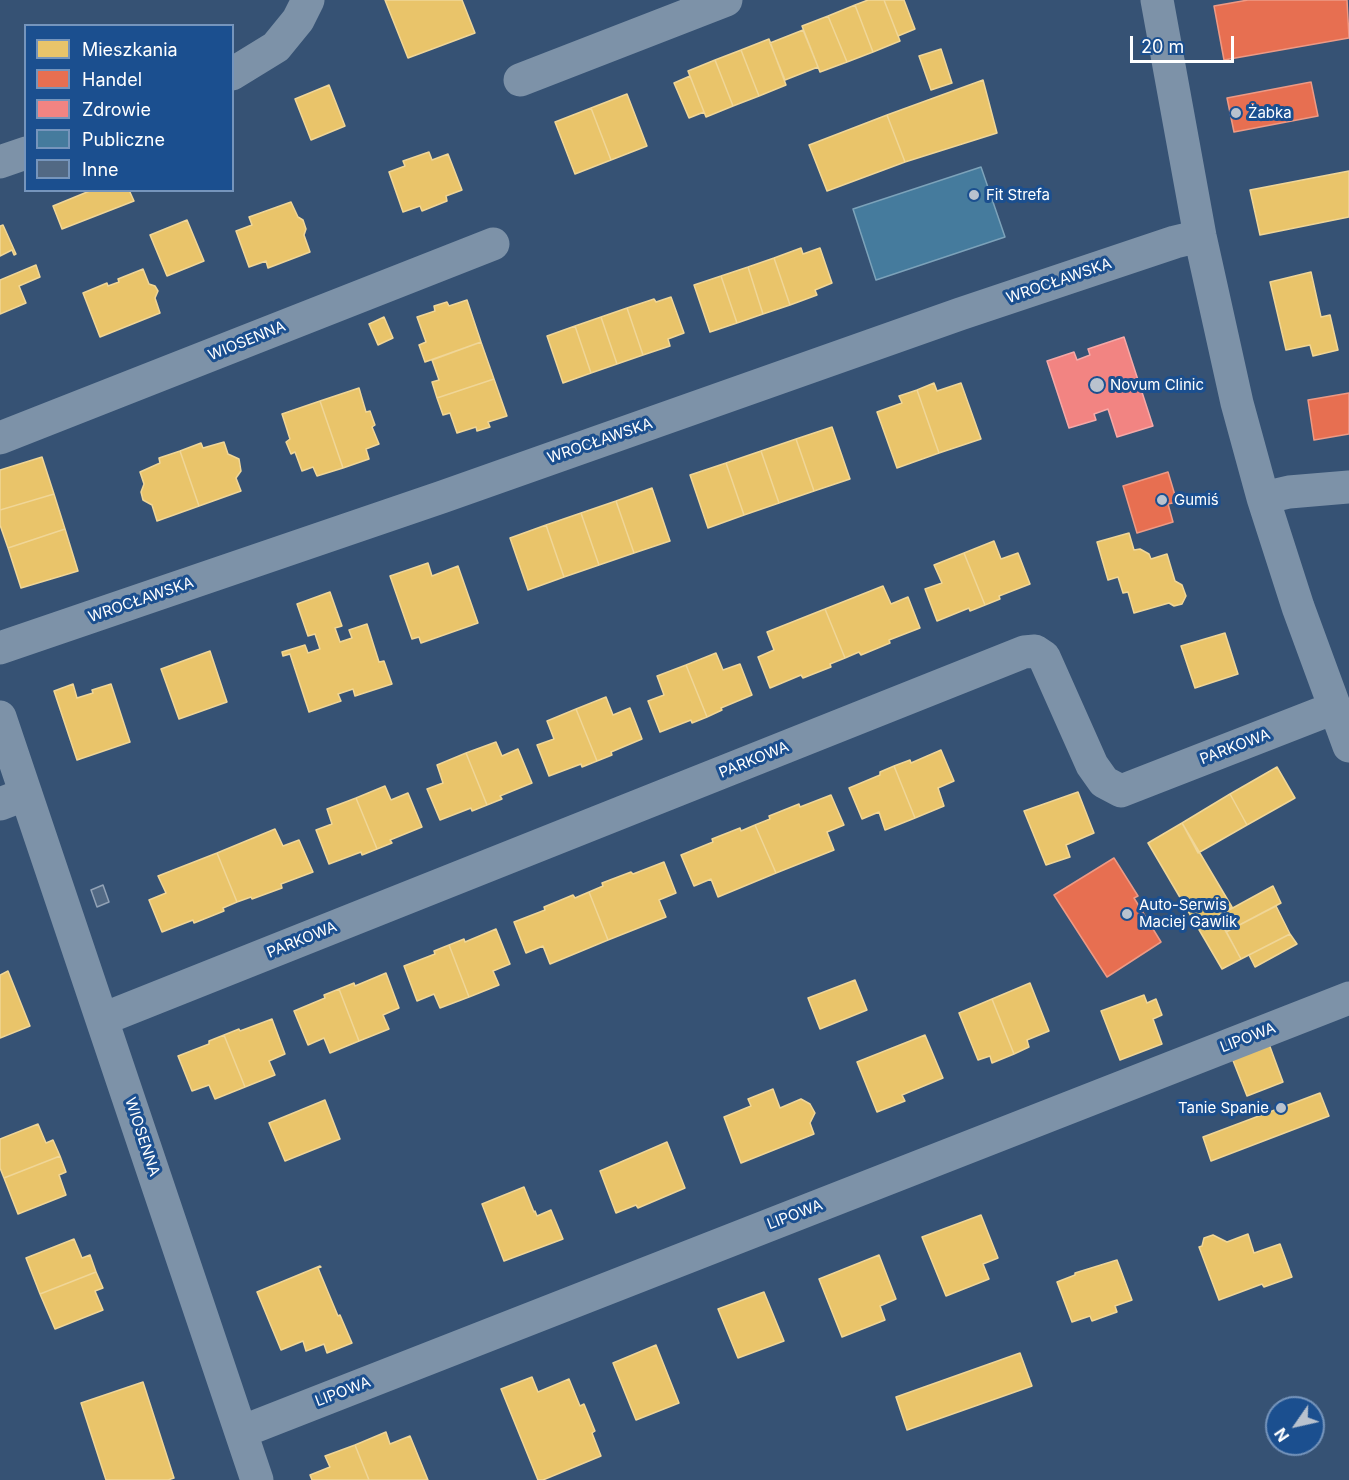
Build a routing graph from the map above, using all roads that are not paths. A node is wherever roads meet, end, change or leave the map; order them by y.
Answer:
1 (308, 0) edge
2 (726, 0) edge
3 (1157, 0) edge
4 (234, 73) edge
5 (520, 80) dead end
6 (24, 154) edge
7 (0, 162) edge
8 (1200, 236) junction
9 (494, 244) dead end
10 (0, 438) edge
11 (1349, 487) edge
12 (1263, 498) junction
13 (0, 648) edge
14 (1334, 708) junction
15 (0, 717) edge
16 (1349, 746) edge
17 (13, 799) edge
18 (1349, 998) edge
19 (103, 1019) junction
20 (241, 1432) junction
21 (257, 1480) edge

1 - 4 street
2 - 5 street
3 - 8 street
6 - 7 street
8 - 12 street
8 - 13 street, WROCŁAWSKA
9 - 10 street, WIOSENNA
11 - 12 street
12 - 14 street
14 - 16 street
14 - 19 street, PARKOWA
15 - 17 street, WIOSENNA
17 - 19 street, WIOSENNA
18 - 20 street, LIPOWA
19 - 20 street, WIOSENNA
20 - 21 street, WIOSENNA

